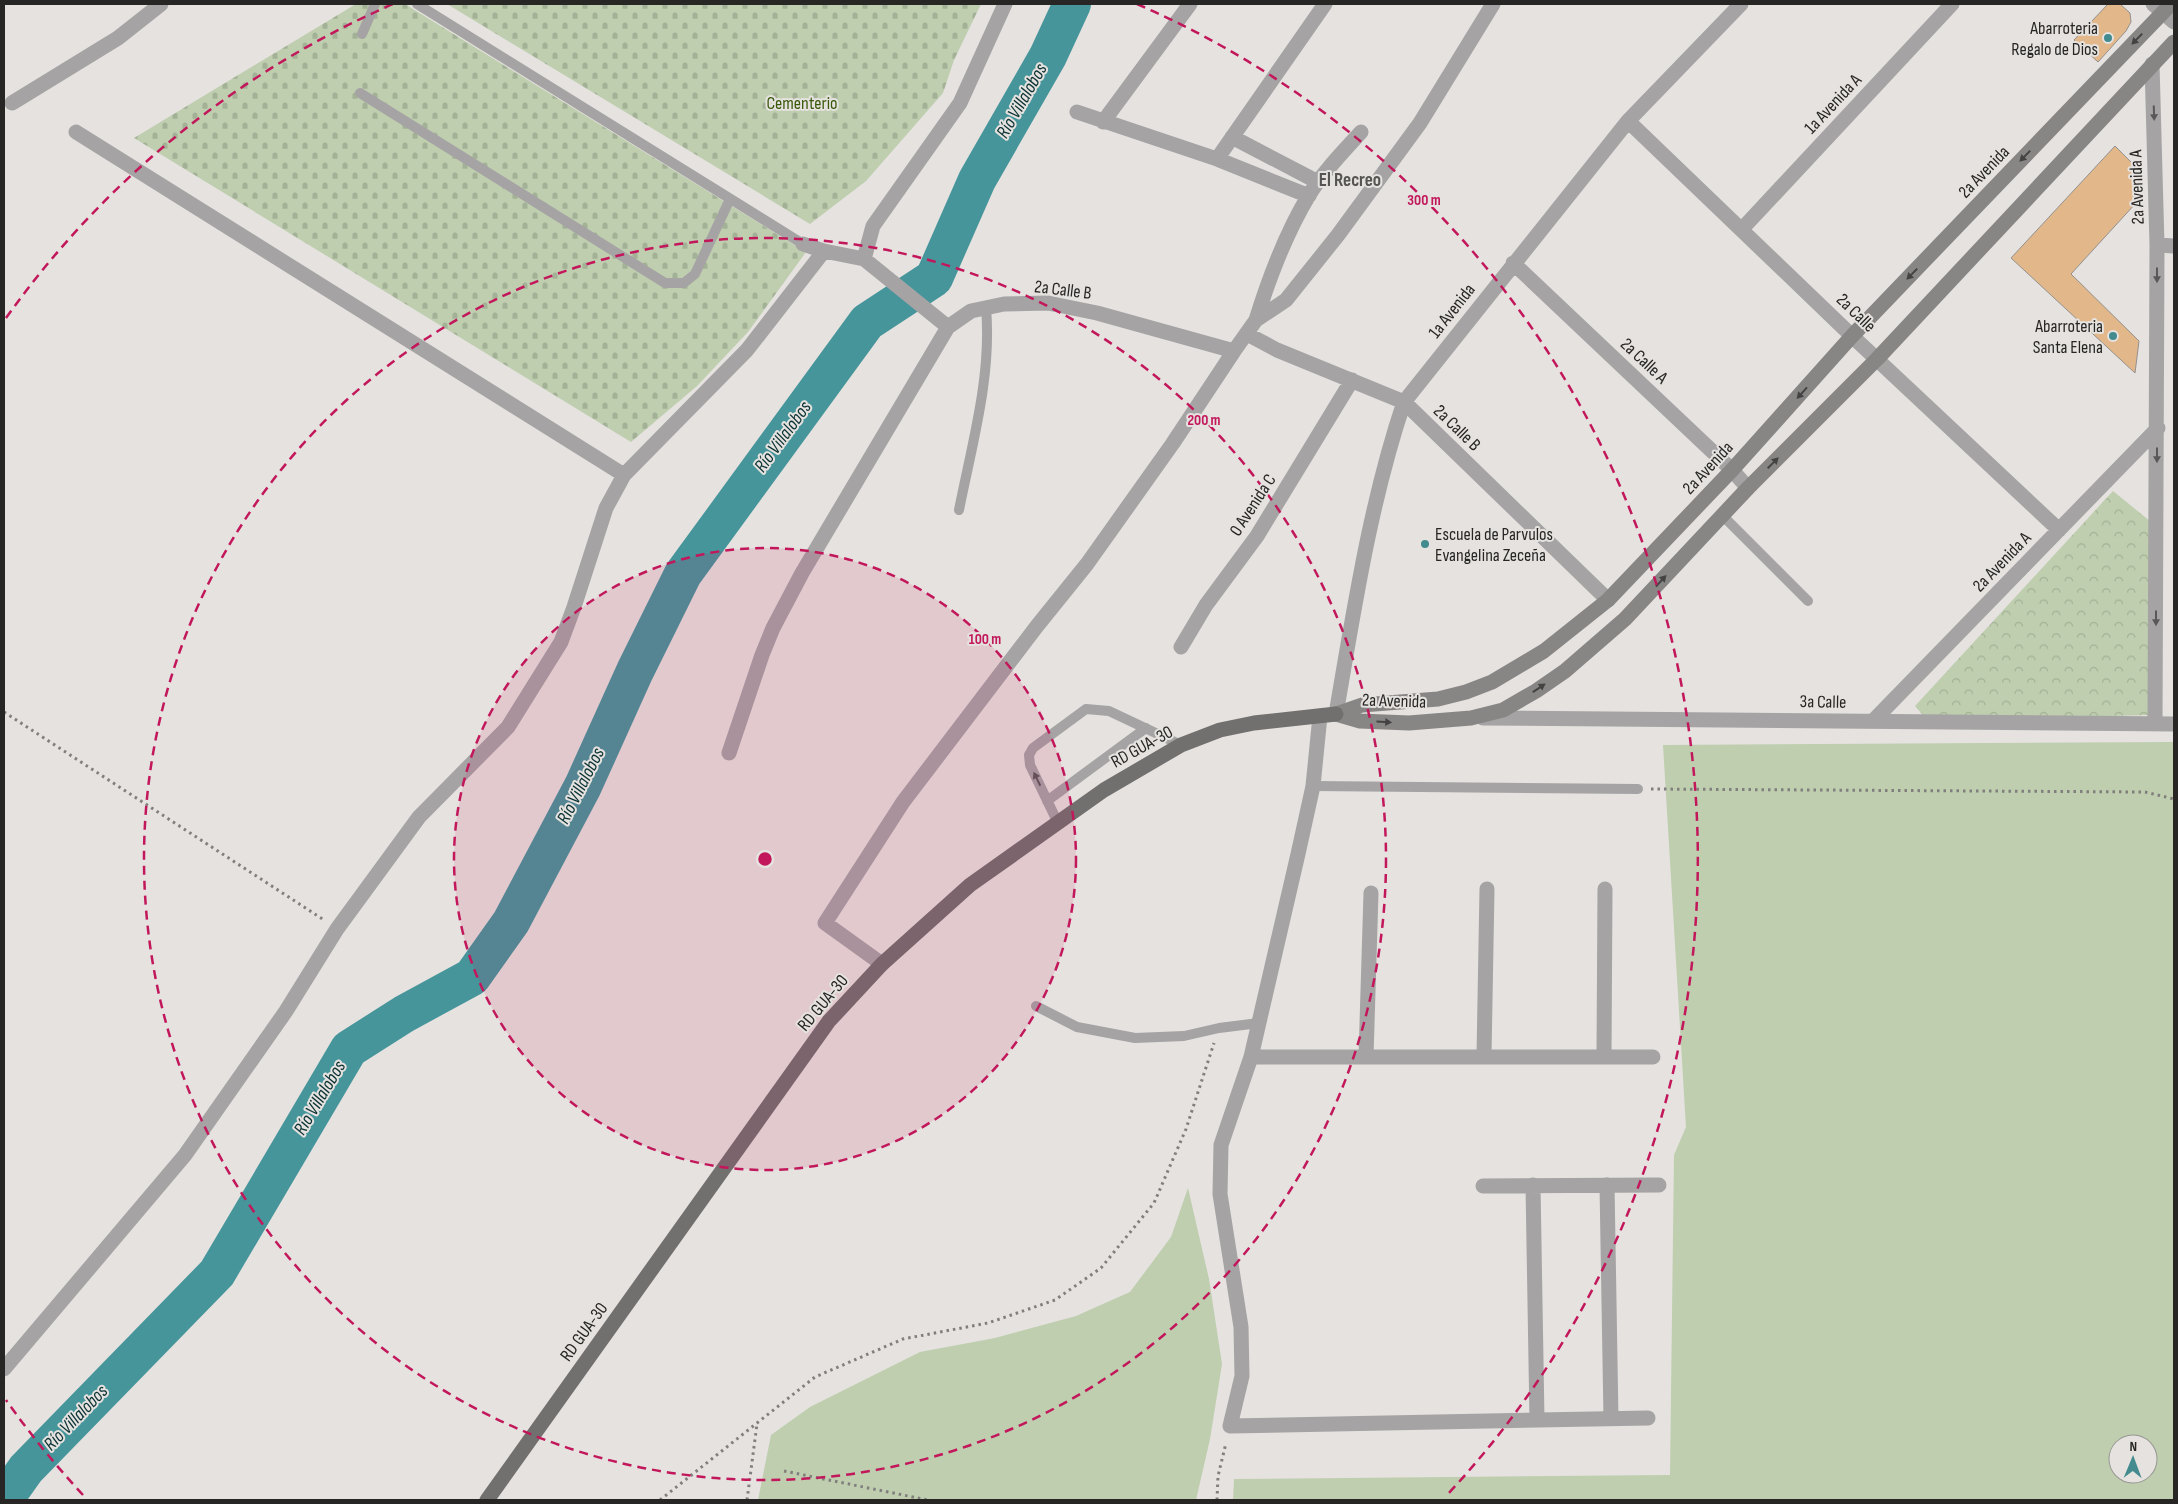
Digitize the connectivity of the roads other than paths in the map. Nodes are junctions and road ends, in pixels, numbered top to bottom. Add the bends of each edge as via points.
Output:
1 (161, 4) edge
2 (375, 4) edge
3 (417, 4) edge
4 (1005, 4) edge
5 (1190, 4) edge
6 (1324, 4) edge
7 (1493, 4) edge
8 (1741, 4) edge
9 (1952, 4) edge
10 (2162, 7) edge
11 (2174, 22) edge
12 (362, 34) dead end
13 (2174, 42) edge
14 (2152, 64) junction
15 (360, 93) dead end
16 (12, 103) dead end
17 (1077, 112) dead end
18 (1628, 121) junction
19 (1102, 122) junction
20 (76, 132) dead end
21 (1361, 132) dead end
22 (1232, 137) junction
23 (1217, 159) junction
24 (1318, 182) junction
25 (1308, 196) junction
26 (730, 199) junction
27 (1742, 229) junction
28 (803, 244) joint
29 (2157, 246) junction
30 (2174, 246) edge
31 (824, 251) junction
32 (867, 262) junction
33 (1513, 264) junction
34 (986, 308) junction
35 (1256, 320) junction
36 (948, 327) junction
37 (1247, 334) junction
38 (1852, 336) junction
39 (1234, 351) junction
40 (1877, 359) junction
41 (1352, 380) junction
42 (1404, 402) junction
43 (2158, 428) junction
44 (1732, 470) junction
45 (624, 475) junction
46 (1748, 488) junction
47 (959, 510) dead end
48 (1722, 515) junction
49 (2059, 530) junction
50 (1608, 600) junction
51 (1808, 601) dead end
52 (1181, 647) dead end
53 (1466, 692) junction
54 (1336, 714) junction
55 (1320, 716) junction
56 (1471, 718) junction
57 (1873, 721) junction
58 (2156, 724) junction
59 (2174, 724) edge
60 (1146, 728) junction
61 (1181, 746) junction
62 (729, 753) dead end
63 (1313, 786) junction
64 (1638, 789) road end
65 (1048, 801) junction
66 (1058, 823) junction
67 (1487, 889) dead end
68 (1605, 889) dead end
69 (1371, 893) dead end
70 (882, 964) junction
71 (1036, 1006) dead end
72 (1259, 1023) junction
73 (1484, 1056) junction
74 (1604, 1056) junction
75 (1653, 1056) dead end
76 (1251, 1057) junction
77 (1366, 1057) junction
78 (1659, 1184) dead end
79 (1533, 1185) junction
80 (1607, 1185) junction
81 (1483, 1186) dead end
82 (4, 1369) edge
83 (1648, 1418) dead end
84 (1611, 1419) junction
85 (1537, 1420) junction
86 (486, 1500) edge

1 - 16 street via 118,38
2 - 12 lane
3 - 26 lane
4 - 32 street via 960,102 873,226
5 - 19 street
6 - 22 street
7 - 35 street via 1420,123 1338,235 1286,300
8 - 18 street, 1a Avenida
9 - 27 street, 1a Avenida A
10 - 11 street
10 -> 38 street, 2a Avenida
13 - 14 street, 2a Avenida
14 -> 29 street, 2a Avenida A
14 - 40 street, 2a Avenida
15 - 26 lane via 665,283 684,283 695,274
17 - 19 street
18 - 27 street, 2a Calle
18 - 33 street, 1a Avenida
19 - 23 street
20 - 45 street
21 - 24 street
22 - 23 street
22 - 24 street
23 - 25 street
24 - 25 street
25 - 35 street via 1269,278
26 - 28 lane
27 - 38 street, 2a Calle
28 - 31 street
29 - 30 street
29 -> 43 street, 2a Avenida A
31 - 32 street
31 - 45 street via 748,350
32 - 36 street
33 - 42 street, 1a Avenida
33 - 44 street, 2a Calle A
34 - 36 street, 2a Calle B via 971,311
34 - 39 street, 2a Calle B via 1004,304 1048,303 1097,313
34 - 47 lane via 988,337 984,384
35 - 37 street
36 - 62 street via 802,573 773,628
37 - 39 street
37 - 41 street, 2a Calle B via 1277,350
38 - 40 street, 2a Calle
38 -> 44 street, 2a Avenida
39 - 70 street via 1173,444 1087,564 903,802 825,923
46 -> 40 street, 2a Avenida
40 - 49 street, 2a Calle
41 - 42 street, 2a Calle B
41 - 52 street, 0 Avenida C via 1257,536 1206,605
42 - 50 street, 2a Calle B
42 - 54 street, 1a Avenida via 1388,451
43 - 49 street, 2a Avenida A
43 -> 58 street, 2a Avenida A
44 - 46 street, 2a Calle A
44 - 50 street, 2a Avenida
45 - 82 street via 606,508 561,642 513,720 419,817 337,929 286,1011 186,1155
46 - 48 street, 2a Avenida
48 - 51 lane
56 -> 48 street, 2a Avenida via 1502,710 1564,671 1625,619
49 - 57 street, 2a Avenida A
50 - 53 street, 2a Avenida via 1544,651 1492,682
53 - 54 street, 2a Avenida via 1438,699 1362,705
53 - 56 street
54 - 55 main road, RD GUA-30
54 -> 56 street, 2a Avenida via 1360,721 1409,723
55 - 61 main road, RD GUA-30 via 1220,730
55 - 63 street
56 - 57 street, 3a Calle
57 - 58 street, 3a Calle
58 - 59 street, 3a Calle
60 - 61 lane
60 - 65 lane
65 -> 60 lane via 1030,765 1033,748 1086,709 1109,710
61 - 66 main road, RD GUA-30 via 1104,790
63 - 64 lane
63 - 72 street
65 - 66 lane
66 - 70 main road, RD GUA-30 via 970,885
67 - 73 street
68 - 74 street
69 - 77 street
70 - 86 main road, RD GUA-30 via 829,1020
71 - 72 lane via 1077,1027 1135,1038 1184,1036
72 - 76 street
73 - 74 street
73 - 77 street
74 - 75 street
76 - 77 street
76 - 85 street via 1221,1145 1220,1194 1241,1327 1242,1376 1230,1426
78 - 80 street
79 - 80 street
79 - 81 street
79 - 85 street
80 - 84 street
83 - 84 street
84 - 85 street

